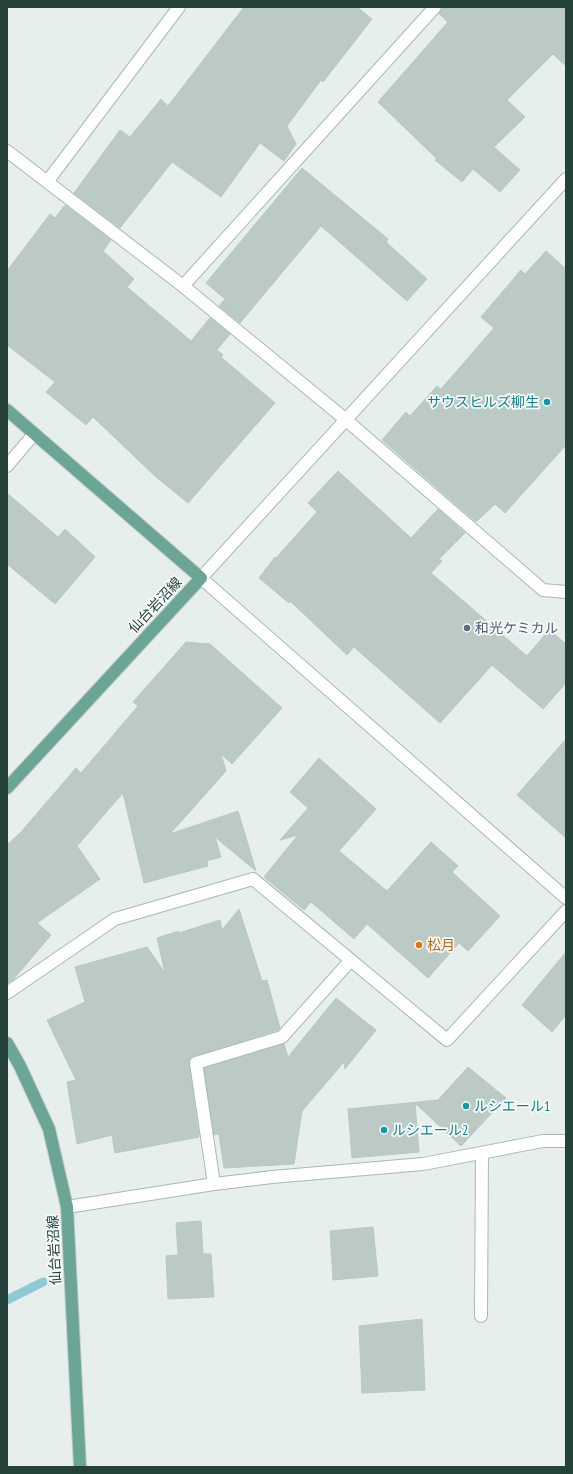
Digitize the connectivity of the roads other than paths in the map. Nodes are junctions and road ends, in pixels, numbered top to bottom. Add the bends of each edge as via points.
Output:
1 (179, 7) edge
2 (435, 7) edge
3 (7, 151) edge
4 (566, 179) edge
5 (47, 182) junction
6 (184, 286) junction
7 (7, 410) edge
8 (345, 419) junction
9 (34, 434) junction
10 (7, 466) edge
11 (201, 578) junction
12 (566, 592) edge
13 (7, 788) edge
14 (566, 898) edge
15 (566, 911) edge
16 (350, 961) junction
17 (7, 993) edge
18 (7, 1043) edge
19 (566, 1141) edge
20 (482, 1153) junction
21 (214, 1184) junction
22 (67, 1207) junction
23 (481, 1316) dead end
24 (80, 1467) edge

1 - 5 street
2 - 6 street
3 - 5 street
4 - 8 street
5 - 6 street
6 - 8 street
7 - 9 main road, 仙台岩沼線
8 - 11 street
8 - 12 street via 543,590
9 - 10 street
9 - 11 main road, 仙台岩沼線
11 - 13 main road, 仙台岩沼線
11 - 14 street
15 - 16 street via 447,1040
16 - 17 street via 253,880 115,919
16 - 21 street via 282,1037 196,1063
18 - 22 main road, 仙台岩沼線 via 49,1129
19 - 20 street via 543,1141
20 - 21 street via 423,1164
20 - 23 street
21 - 22 street
22 - 24 main road, 仙台岩沼線

